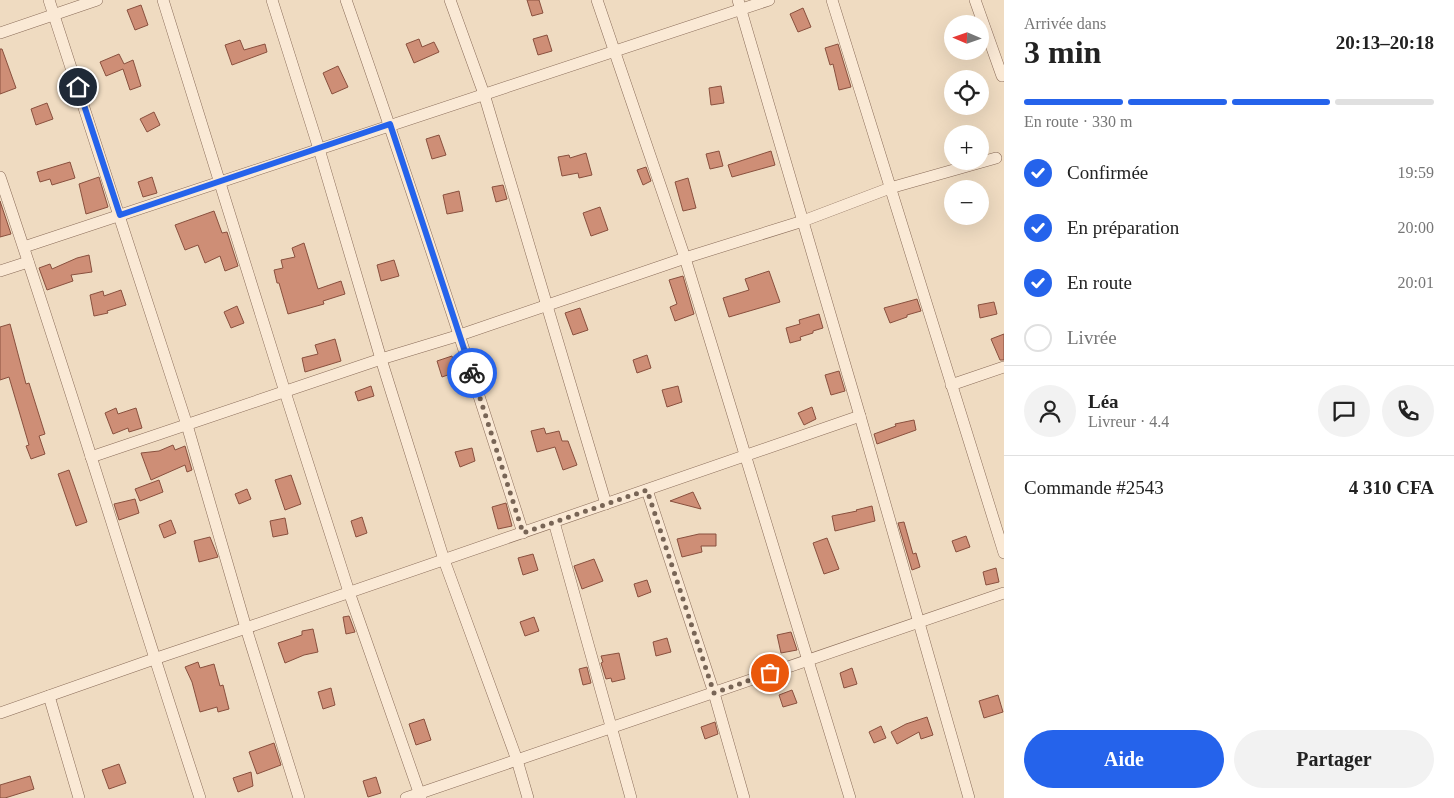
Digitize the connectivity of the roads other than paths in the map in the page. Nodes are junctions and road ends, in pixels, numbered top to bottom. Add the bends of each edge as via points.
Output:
1 (49, 0) edge
2 (96, 0) edge
3 (162, 0) edge
4 (272, 0) edge
5 (346, 0) edge
6 (450, 0) edge
7 (597, 0) edge
8 (769, 0) edge
9 (832, 0) edge
10 (976, 0) edge
11 (739, 5) edge
12 (54, 14) junction
13 (0, 33) edge
14 (615, 51) junction
15 (1002, 76) dead end
16 (484, 94) junction
17 (390, 124) junction
18 (319, 149) junction
19 (996, 158) dead end
20 (0, 177) edge
21 (220, 182) junction
22 (890, 188) junction
23 (120, 215) junction
24 (803, 221) junction
25 (24, 247) junction
26 (685, 258) junction
27 (28, 262) junction
28 (0, 271) edge
29 (546, 305) junction
30 (460, 335) junction
31 (381, 359) junction
32 (1004, 367) edge
33 (951, 385) junction
34 (285, 392) junction
35 (860, 416) junction
36 (187, 425) junction
37 (746, 456) junction
38 (91, 457) junction
39 (647, 490) junction
40 (606, 504) junction
41 (554, 522) junction
42 (523, 533) junction
43 (1004, 553) edge
44 (444, 560) junction
45 (349, 592) junction
46 (1004, 593) edge
47 (918, 622) junction
48 (246, 628) junction
49 (154, 659) junction
50 (808, 660) junction
51 (714, 693) junction
52 (49, 696) junction
53 (0, 713) edge
54 (611, 728) junction
55 (517, 760) junction
56 (420, 796) edge
57 (79, 798) edge
58 (200, 798) edge
59 (299, 798) edge
60 (406, 798) edge
61 (528, 798) edge
62 (631, 798) edge
63 (744, 798) edge
64 (850, 798) edge
65 (969, 798) edge

1 - 12 street
2 - 12 street
3 - 21 street
4 - 18 street
5 - 17 street
6 - 16 street
7 - 14 street
8 - 11 street
9 - 22 street
10 - 15 street
11 - 14 street
11 - 24 street
12 - 13 street
12 - 23 street
14 - 16 street
14 - 26 street
16 - 17 street
16 - 29 street
17 - 18 street
17 - 30 street
18 - 21 street
18 - 31 street
19 - 22 street
20 - 25 street
21 - 23 street
21 - 34 street
22 - 24 street
22 - 33 street
23 - 25 street
23 - 36 street
24 - 26 street
24 - 35 street
25 - 27 street
26 - 29 street
26 - 37 street
27 - 28 street
27 - 38 street
29 - 30 street
29 - 40 street
30 - 31 street
30 - 42 street
31 - 34 street
31 - 44 street
32 - 33 street
33 - 43 street
34 - 36 street
34 - 45 street
35 - 37 street
35 - 47 street
36 - 38 street
36 - 48 street
37 - 39 street
37 - 50 street
38 - 49 street
39 - 40 street
39 - 51 street
40 - 41 street
41 - 42 street
41 - 54 street
42 - 44 street
44 - 45 street
44 - 55 street
45 - 48 street
45 - 56 street
46 - 47 street
47 - 50 street
47 - 65 street
48 - 49 street
48 - 59 street
49 - 52 street
49 - 58 street
50 - 51 street
50 - 64 street
51 - 54 street
51 - 63 street
52 - 53 street
52 - 57 street
54 - 55 street
54 - 62 street
55 - 56 street
55 - 61 street
56 - 60 street

